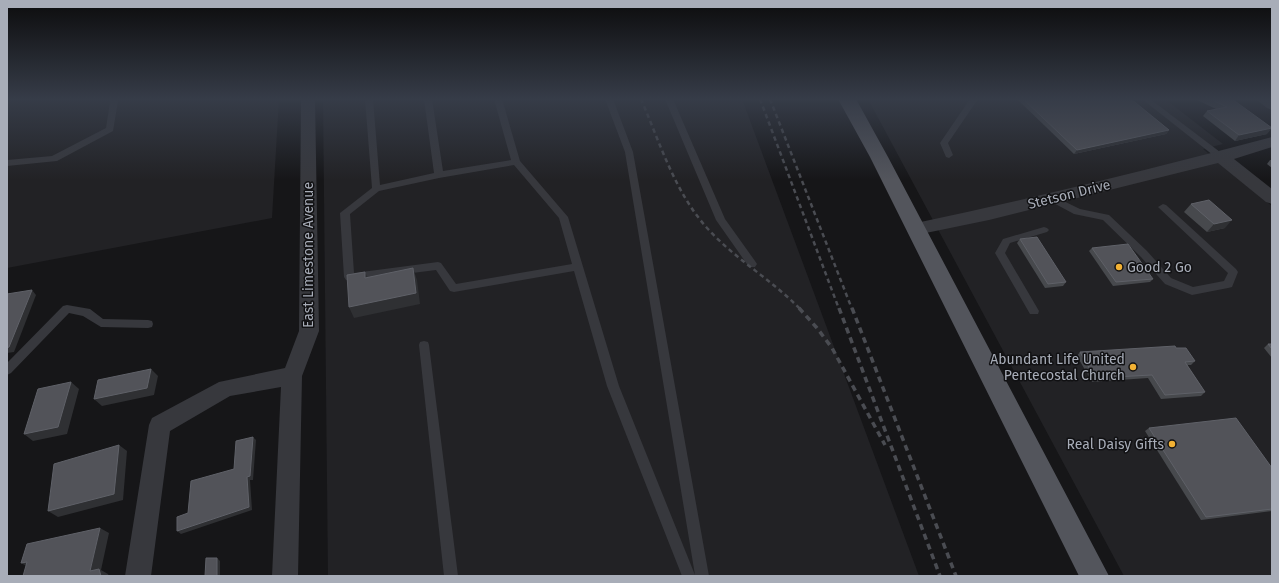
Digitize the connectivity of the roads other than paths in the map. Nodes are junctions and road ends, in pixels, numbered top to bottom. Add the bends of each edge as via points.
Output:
1 (110, 126) edge
2 (308, 126) edge
3 (371, 126) edge
4 (432, 126) edge
5 (506, 126) edge
6 (619, 126) edge
7 (681, 126) edge
8 (861, 126) edge
9 (955, 126) edge
10 (1182, 126) edge
11 (1272, 142) edge
12 (949, 155) dead end
13 (1221, 157) junction
14 (516, 162) junction
15 (7, 163) edge
16 (439, 175) junction
17 (376, 189) junction
18 (1051, 198) junction
19 (1272, 198) edge
20 (1162, 207) dead end
21 (916, 230) junction
22 (1044, 230) dead end
23 (752, 264) dead end
24 (578, 267) junction
25 (1034, 312) dead end
26 (148, 324) dead end
27 (424, 345) dead end
28 (7, 370) edge
29 (292, 376) junction
30 (138, 576) edge
31 (285, 576) edge
32 (451, 576) edge
33 (689, 576) edge
34 (702, 576) edge
35 (1094, 576) edge

1 - 15 lane via 110,129 54,159
2 - 29 street, East Limestone Avenue via 309,331
3 - 17 lane
4 - 16 lane
5 - 14 lane
6 - 34 lane via 629,152
7 - 23 lane via 721,220
8 - 21 main road
9 - 12 lane via 944,143
10 - 13 lane
11 - 13 street, Stetson Drive
13 - 18 street, Stetson Drive
13 - 19 street
14 - 16 lane
14 - 24 lane via 563,217
16 - 17 lane
17 - 24 lane via 345,213 349,277 438,266 454,288
18 - 20 lane via 1067,209 1106,217 1168,281 1192,291 1228,284 1233,272
18 - 21 street, Stetson Drive
21 - 35 main road
22 - 25 lane via 1006,241 1000,253
24 - 33 lane via 613,386
26 - 28 lane via 101,323 86,312 67,309
27 - 32 lane
29 - 30 street via 226,388 160,424
29 - 31 street, East Limestone Avenue

